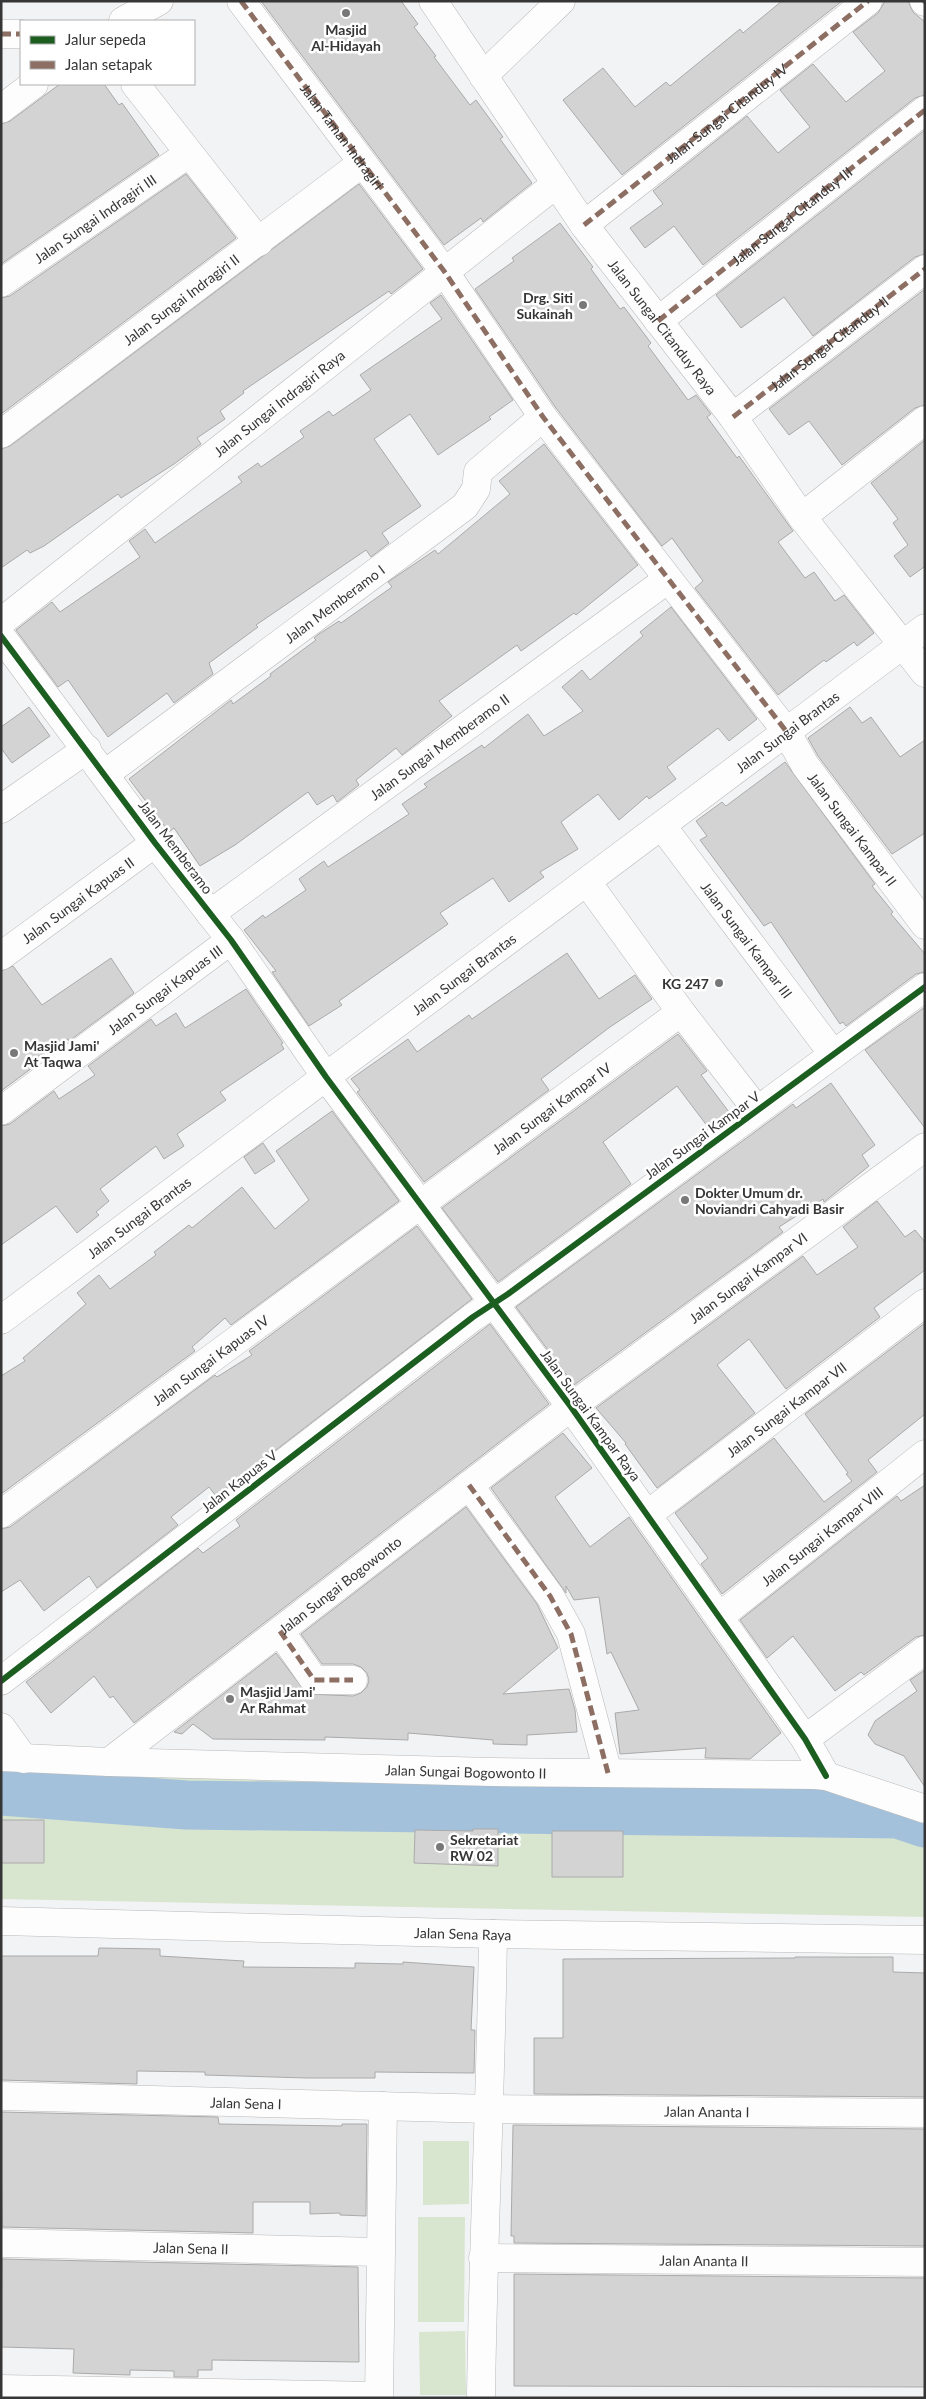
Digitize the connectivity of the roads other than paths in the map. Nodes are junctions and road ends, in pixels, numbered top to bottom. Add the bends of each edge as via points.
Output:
1 (159, 1) edge
2 (241, 1) edge
3 (433, 1) edge
4 (561, 1) edge
5 (868, 1) edge
6 (125, 20) edge
7 (1, 34) edge
8 (20, 34) edge
9 (484, 76) junction
10 (33, 85) edge
11 (136, 85) edge
12 (1, 109) edge
13 (925, 110) edge
14 (188, 154) junction
15 (362, 163) junction
16 (556, 184) junction
17 (584, 225) junction
18 (258, 242) junction
19 (925, 269) edge
20 (444, 272) junction
21 (1, 283) edge
22 (658, 321) junction
23 (543, 417) junction
24 (733, 417) junction
25 (925, 420) edge
26 (1, 434) edge
27 (802, 517) junction
28 (668, 579) junction
29 (1, 622) edge
30 (925, 628) edge
31 (1, 636) edge
32 (903, 645) junction
33 (925, 673) edge
34 (786, 731) junction
35 (87, 749) junction
36 (105, 774) junction
37 (1, 809) edge
38 (662, 826) junction
39 (155, 843) junction
40 (587, 882) junction
41 (210, 914) junction
42 (925, 925) edge
43 (231, 940) junction
44 (1, 956) edge
45 (925, 987) edge
46 (681, 1012) junction
47 (833, 1054) junction
48 (326, 1076) junction
49 (757, 1110) junction
50 (1, 1111) edge
51 (922, 1154) edge
52 (420, 1204) junction
53 (493, 1303) junction
54 (925, 1303) edge
55 (1, 1320) edge
56 (571, 1407) junction
57 (925, 1454) edge
58 (469, 1485) junction
59 (1, 1514) edge
60 (647, 1515) junction
61 (719, 1617) junction
62 (280, 1630) junction
63 (925, 1650) edge
64 (353, 1680) dead end
65 (1, 1681) edge
66 (1, 1727) edge
67 (805, 1739) junction
68 (13, 1758) edge
69 (108, 1762) junction
70 (608, 1773) junction
71 (826, 1776) junction
72 (925, 1809) edge
73 (1, 1921) edge
74 (493, 1934) junction
75 (925, 1940) edge
76 (1, 2096) edge
77 (383, 2106) junction
78 (490, 2109) junction
79 (925, 2113) edge
80 (1, 2243) edge
81 (379, 2252) junction
82 (483, 2258) junction
83 (925, 2262) edge
84 (1, 2388) edge
85 (378, 2397) edge
86 (481, 2398) edge

1 - 6 street
2 - 15 street, Jalan Taman Indragiri
3 - 9 street, Jalan Sungai Citanduy Raya
4 - 9 street
5 - 17 street, Jalan Sungai Citanduy IV
7 - 8 street
9 - 16 street, Jalan Sungai Citanduy Raya
10 - 12 street
11 - 14 street
13 - 22 street, Jalan Sungai Citanduy III
14 - 18 street
14 - 21 street, Jalan Sungai Indragiri III
15 - 18 street, Jalan Sungai Indragiri II
15 - 20 street, Jalan Taman Indragiri
16 - 17 street, Jalan Sungai Citanduy Raya
16 - 20 street, Jalan Sungai Indragiri Raya
17 - 22 street, Jalan Sungai Citanduy Raya
18 - 26 street, Jalan Sungai Indragiri II
19 - 24 street, Jalan Sungai Citanduy II
20 - 23 street, Jalan Taman Indragiri
20 - 29 street, Jalan Sungai Indragiri Raya
22 - 24 street, Jalan Sungai Citanduy Raya
23 - 28 street, Jalan Taman Indragiri
23 - 36 street, Jalan Memberamo I via 478,472 476,489 465,506
24 - 27 street, Jalan Sungai Citanduy Raya
25 - 27 street
27 - 32 street, Jalan Sungai Citanduy Raya
28 - 34 street, Jalan Sungai Kampar II
28 - 41 street, Jalan Sungai Memberamo II
30 - 32 street, Jalan Sungai Brantas
31 - 35 street, Jalan Memberamo
32 - 33 street, Jalan Sungai Citanduy Raya
32 - 34 street, Jalan Sungai Brantas
34 - 38 street, Jalan Sungai Brantas
34 - 42 street, Jalan Sungai Kampar II via 805,765
35 - 36 street, Jalan Memberamo
35 - 37 street
36 - 39 street, Jalan Memberamo
38 - 40 street, Jalan Sungai Brantas
38 - 47 street, Jalan Sungai Kampar III
39 - 41 street, Jalan Memberamo
39 - 44 street, Jalan Sungai Kapuas II
40 - 46 street
40 - 48 street, Jalan Sungai Brantas
41 - 43 street, Jalan Memberamo
43 - 48 street, Jalan Memberamo
43 - 50 street, Jalan Sungai Kapuas III
45 - 47 street, Jalan Sungai Kampar V
46 - 49 street
46 - 52 street, Jalan Sungai Kampar IV
47 - 49 street, Jalan Sungai Kampar V
48 - 52 street, Jalan Sungai Kampar Raya
48 - 55 street, Jalan Sungai Brantas
49 - 53 street, Jalan Sungai Kampar V
51 - 56 street, Jalan Sungai Kampar VI
52 - 53 street, Jalan Sungai Kampar Raya
52 - 59 street, Jalan Sungai Kapuas IV
53 - 56 street, Jalan Sungai Kampar Raya
53 - 65 street, Jalan Kapuas V
54 - 60 street, Jalan Sungai Kampar VII
56 - 58 street, Jalan Sungai Bogowonto
56 - 60 street, Jalan Sungai Kampar Raya
57 - 61 street, Jalan Sungai Kampar VIII
58 - 62 street, Jalan Sungai Bogowonto
58 - 70 street via 550,1596 571,1634
60 - 61 street, Jalan Sungai Kampar Raya
61 - 67 street, Jalan Sungai Kampar Raya
62 - 64 street via 314,1680
62 - 69 street, Jalan Sungai Bogowonto
63 - 67 street
66 - 68 street
67 - 71 street, Jalan Sungai Kampar Raya
68 - 69 street, Jalan Sungai Bogowonto II
69 - 70 street, Jalan Sungai Bogowonto II
70 - 71 street, Jalan Sungai Bogowonto II
71 - 72 street, Jalan Sungai Bogowonto II
73 - 74 street, Jalan Sena Raya
74 - 75 street, Jalan Sena Raya
74 - 78 street
76 - 77 street, Jalan Sena I
77 - 78 street, Jalan Sena I
77 - 81 street
78 - 79 street, Jalan Ananta I
78 - 82 street
80 - 81 street, Jalan Sena II
81 - 85 street
82 - 83 street, Jalan Ananta II
82 - 86 street
84 - 85 street

